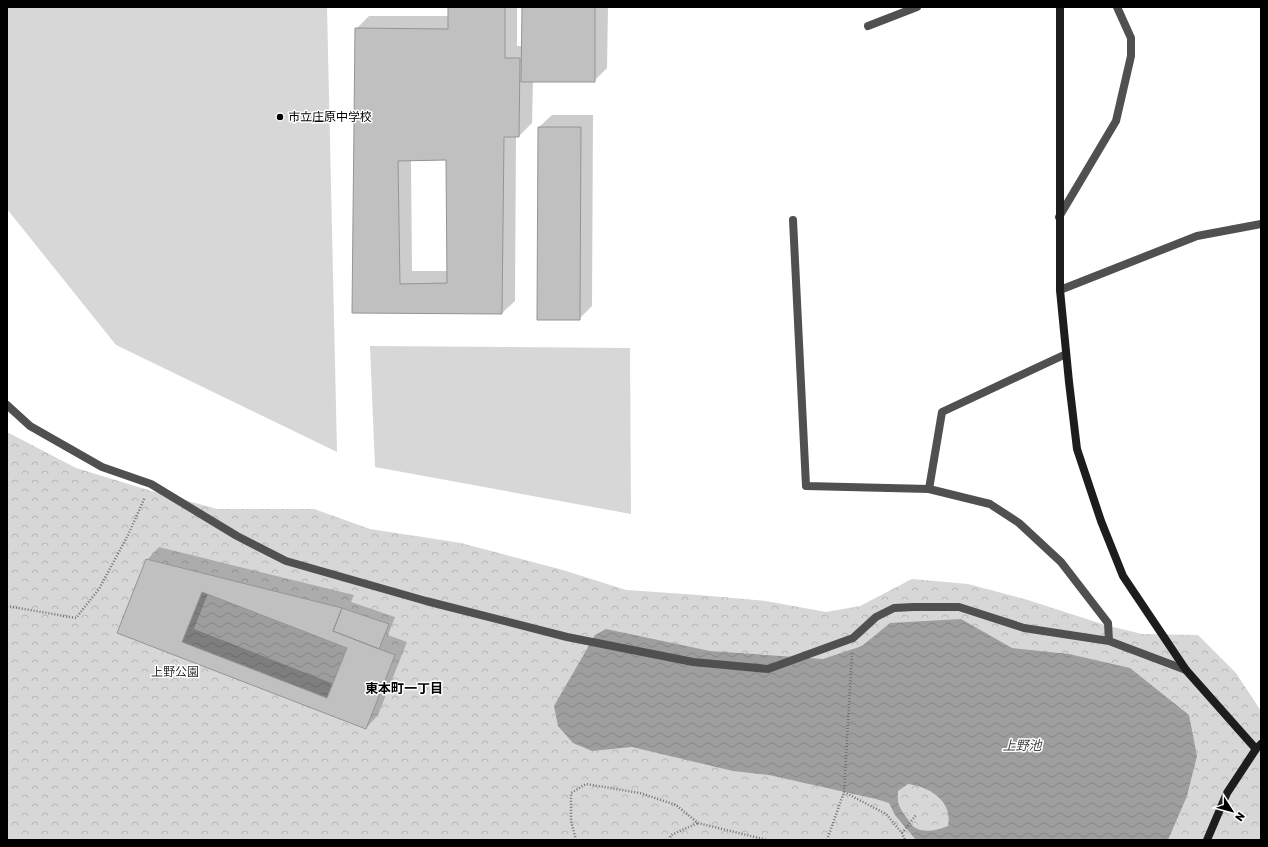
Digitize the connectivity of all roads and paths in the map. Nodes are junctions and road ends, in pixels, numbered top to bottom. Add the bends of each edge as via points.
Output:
1 (917, 7) edge
2 (1060, 7) edge
3 (1117, 7) edge
4 (868, 26) dead end
5 (1060, 217) junction
6 (793, 220) dead end
7 (1261, 224) edge
8 (1060, 290) junction
9 (1066, 354) junction
10 (7, 405) edge
11 (151, 484) junction
12 (929, 489) junction
13 (7, 606) edge
14 (853, 638) junction
15 (1109, 641) junction
16 (1186, 670) junction
17 (1259, 747) edge
18 (844, 792) junction
19 (916, 816) dead end
20 (698, 823) junction
21 (902, 833) junction
22 (576, 840) edge
23 (669, 840) edge
24 (767, 840) edge
25 (827, 840) edge
26 (905, 840) edge
27 (1207, 840) edge

1 - 4 street
2 - 5 street
3 - 5 street via 1131,38 1131,56 1116,122
5 - 8 street
6 - 12 street via 806,486
7 - 8 street via 1197,236
8 - 9 street
9 - 12 street via 942,412
9 - 16 street via 1077,448 1101,521 1123,576
10 - 11 street via 30,426 102,467
11 - 13 path via 128,535 99,589 76,618
11 - 14 street via 237,536 286,561 426,601 567,637 693,662 768,669
12 - 15 street via 990,504 1019,522 1061,562 1108,623
14 - 15 street via 876,617 894,608 960,607 1024,628
14 - 18 path
15 - 16 street
16 - 17 street
17 - 27 street via 1227,793
18 - 21 path via 886,814
18 - 25 path
19 - 21 path
20 - 22 path via 676,805 640,793 586,784 571,793 571,821
20 - 23 path via 671,835
20 - 24 path
21 - 26 path

